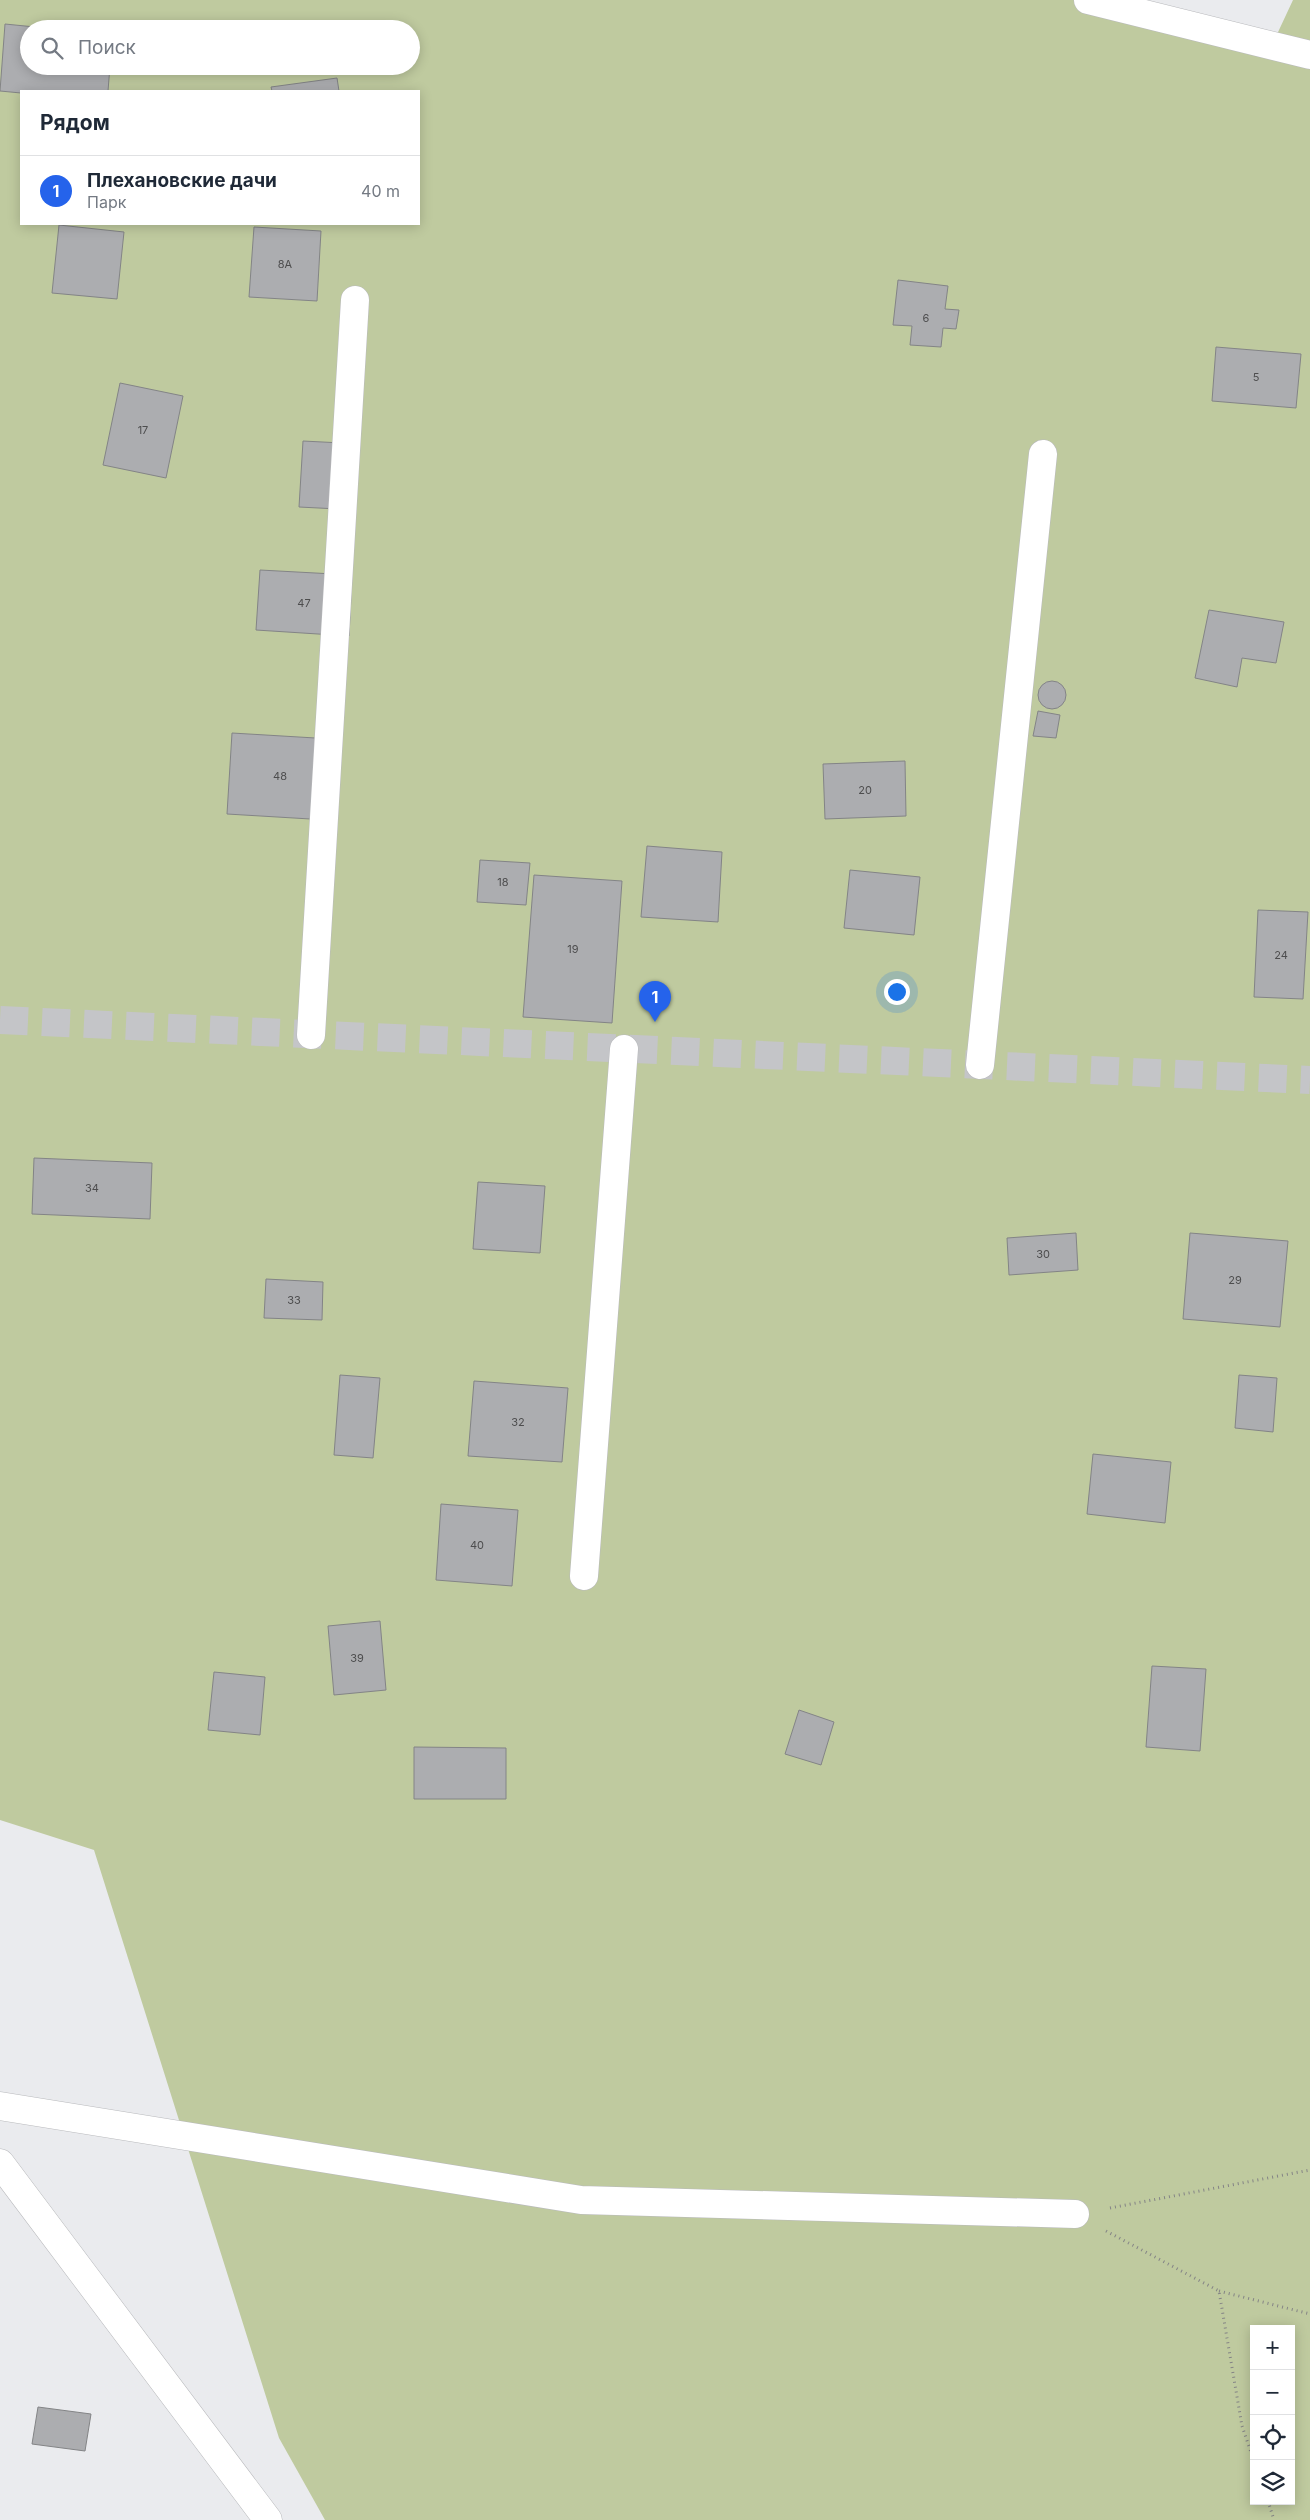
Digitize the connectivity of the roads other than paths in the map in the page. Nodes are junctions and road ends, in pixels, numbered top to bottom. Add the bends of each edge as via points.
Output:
1 (1088, 0) edge
2 (1310, 55) edge
3 (355, 300) dead end
4 (1044, 454) dead end
5 (311, 1035) dead end
6 (624, 1049) dead end
7 (980, 1065) dead end
8 (584, 1576) dead end
9 (0, 2106) edge
10 (0, 2163) edge
11 (1075, 2214) road end
12 (268, 2520) edge

1 - 2 street
3 - 5 street
4 - 7 street
6 - 8 street
9 - 11 street via 581,2200
10 - 12 street

